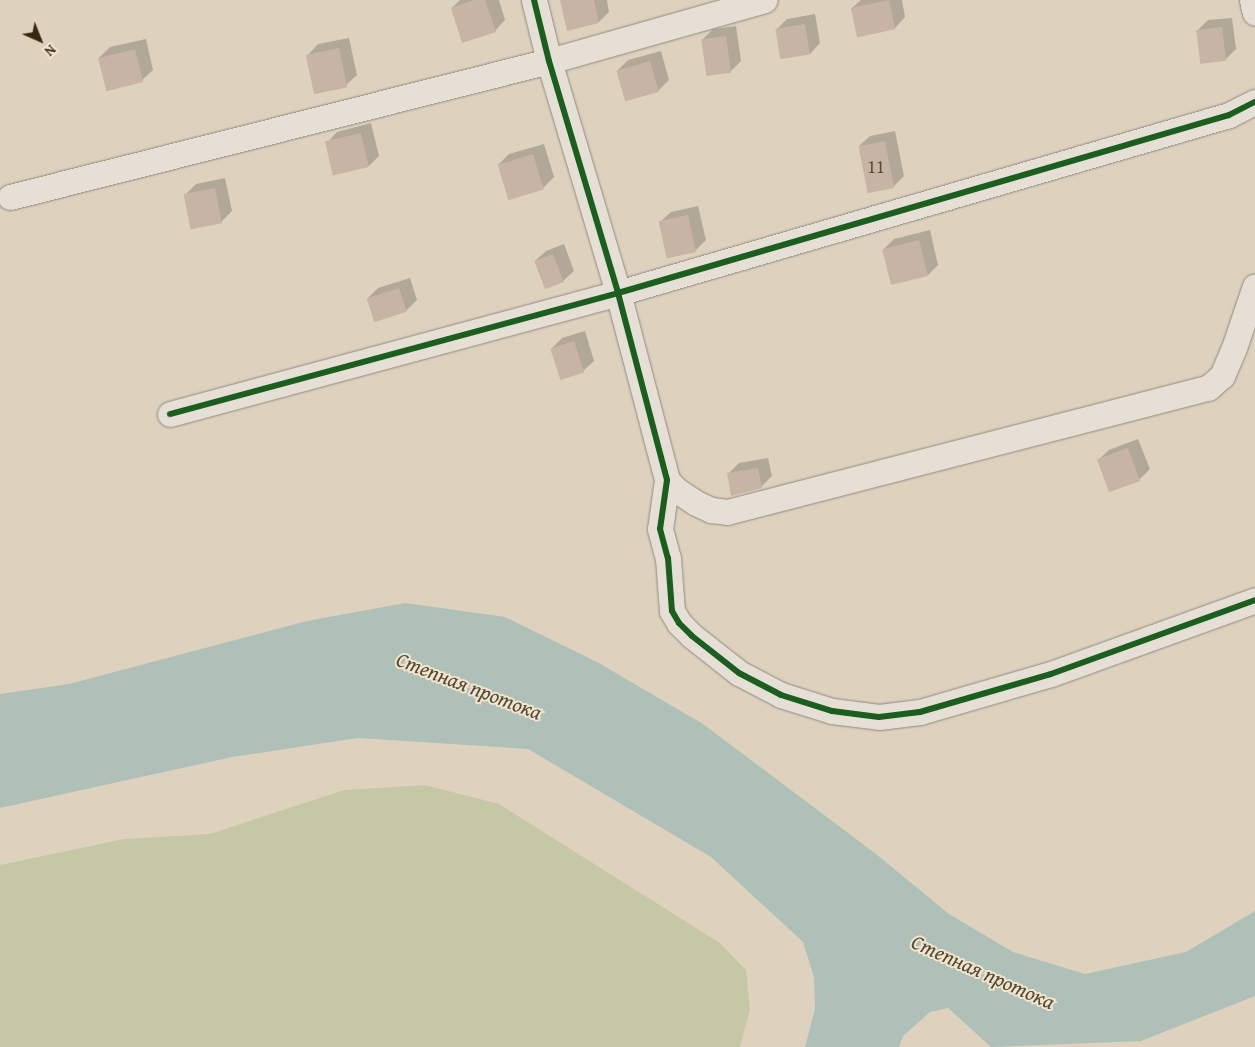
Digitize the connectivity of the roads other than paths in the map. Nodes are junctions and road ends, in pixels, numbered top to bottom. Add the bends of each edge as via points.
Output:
1 (534, 0) edge
2 (765, 0) edge
3 (1252, 0) edge
4 (1255, 13) edge
5 (549, 61) junction
6 (1255, 102) edge
7 (10, 197) dead end
8 (1255, 286) edge
9 (618, 293) junction
10 (170, 414) dead end
11 (667, 480) junction
12 (1255, 600) edge

1 - 5 street
2 - 5 street
3 - 4 street
5 - 7 street
5 - 9 street
6 - 9 street via 1229,115
8 - 11 street via 1222,376 1208,388 728,512 711,510 696,503
9 - 10 street
9 - 11 street
11 - 12 street via 660,529 668,558 672,611 679,623 739,673 781,695 832,711 880,717 920,712 1051,674

